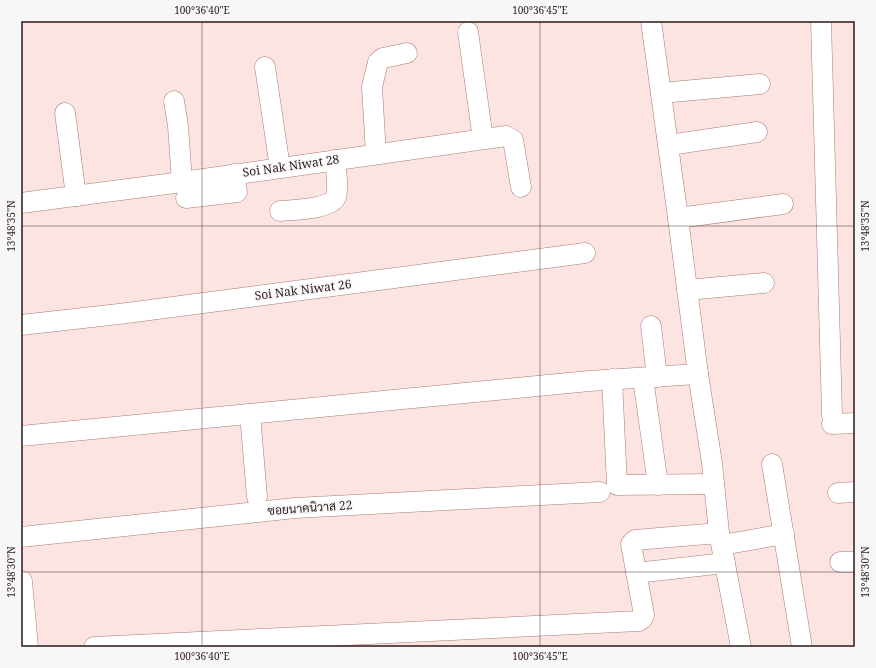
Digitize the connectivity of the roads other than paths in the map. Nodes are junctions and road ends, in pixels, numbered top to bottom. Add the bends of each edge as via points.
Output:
1 (651, 21) edge
2 (820, 21) edge
3 (468, 32) dead end
4 (407, 53) dead end
5 (265, 67) dead end
6 (760, 84) dead end
7 (661, 93) junction
8 (174, 100) dead end
9 (65, 113) dead end
10 (757, 132) dead end
11 (483, 139) junction
12 (668, 145) junction
13 (376, 154) junction
14 (335, 160) junction
15 (280, 168) junction
16 (521, 187) dead end
17 (184, 190) junction
18 (76, 196) junction
19 (21, 203) edge
20 (783, 204) dead end
21 (280, 211) dead end
22 (678, 218) junction
23 (585, 253) dead end
24 (764, 283) dead end
25 (688, 290) junction
26 (21, 325) edge
27 (651, 326) dead end
28 (698, 374) junction
29 (650, 377) junction
30 (612, 379) junction
31 (250, 414) junction
32 (855, 423) edge
33 (21, 436) edge
34 (772, 464) dead end
35 (714, 484) junction
36 (658, 485) junction
37 (609, 488) junction
38 (257, 496) dead end
39 (784, 534) junction
40 (21, 537) edge
41 (722, 547) junction
42 (636, 573) junction
43 (22, 581) edge
44 (28, 647) edge
45 (94, 647) edge
46 (741, 647) edge
47 (802, 647) edge

1 - 7 street
2 - 32 street via 832,424
3 - 11 street
4 - 13 street via 383,58 378,62 372,87
5 - 15 street
6 - 7 street
7 - 12 street
8 - 17 street
9 - 18 street
10 - 12 street
11 - 13 street, Soi Nak Niwat 28
11 - 16 street, Soi Nak Niwat 28 via 506,136 513,140
12 - 22 street
13 - 14 street, Soi Nak Niwat 28
14 - 15 street, Soi Nak Niwat 28
14 - 21 street via 336,198 331,203
15 - 17 street, Soi Nak Niwat 28 via 234,174
17 - 18 street, Soi Nak Niwat 28
18 - 19 street, Soi Nak Niwat 28
20 - 22 street
22 - 25 street
23 - 26 street, Soi Nak Niwat 26
24 - 25 street
25 - 28 street
27 - 29 street
28 - 29 street
28 - 35 street
29 - 30 street
29 - 36 street
30 - 31 street
30 - 37 street
31 - 33 street
31 - 38 street
34 - 39 street
35 - 36 street, ซอยนาคนิวาส 22
35 - 41 street
36 - 37 street, ซอยนาคนิวาส 22
37 - 40 street, ซอยนาคนิวาส 22 via 295,508
39 - 41 street
39 - 47 street
41 - 42 street
41 - 42 street via 635,540 631,544
41 - 46 street
42 - 45 street via 644,615 639,621
43 - 44 street

